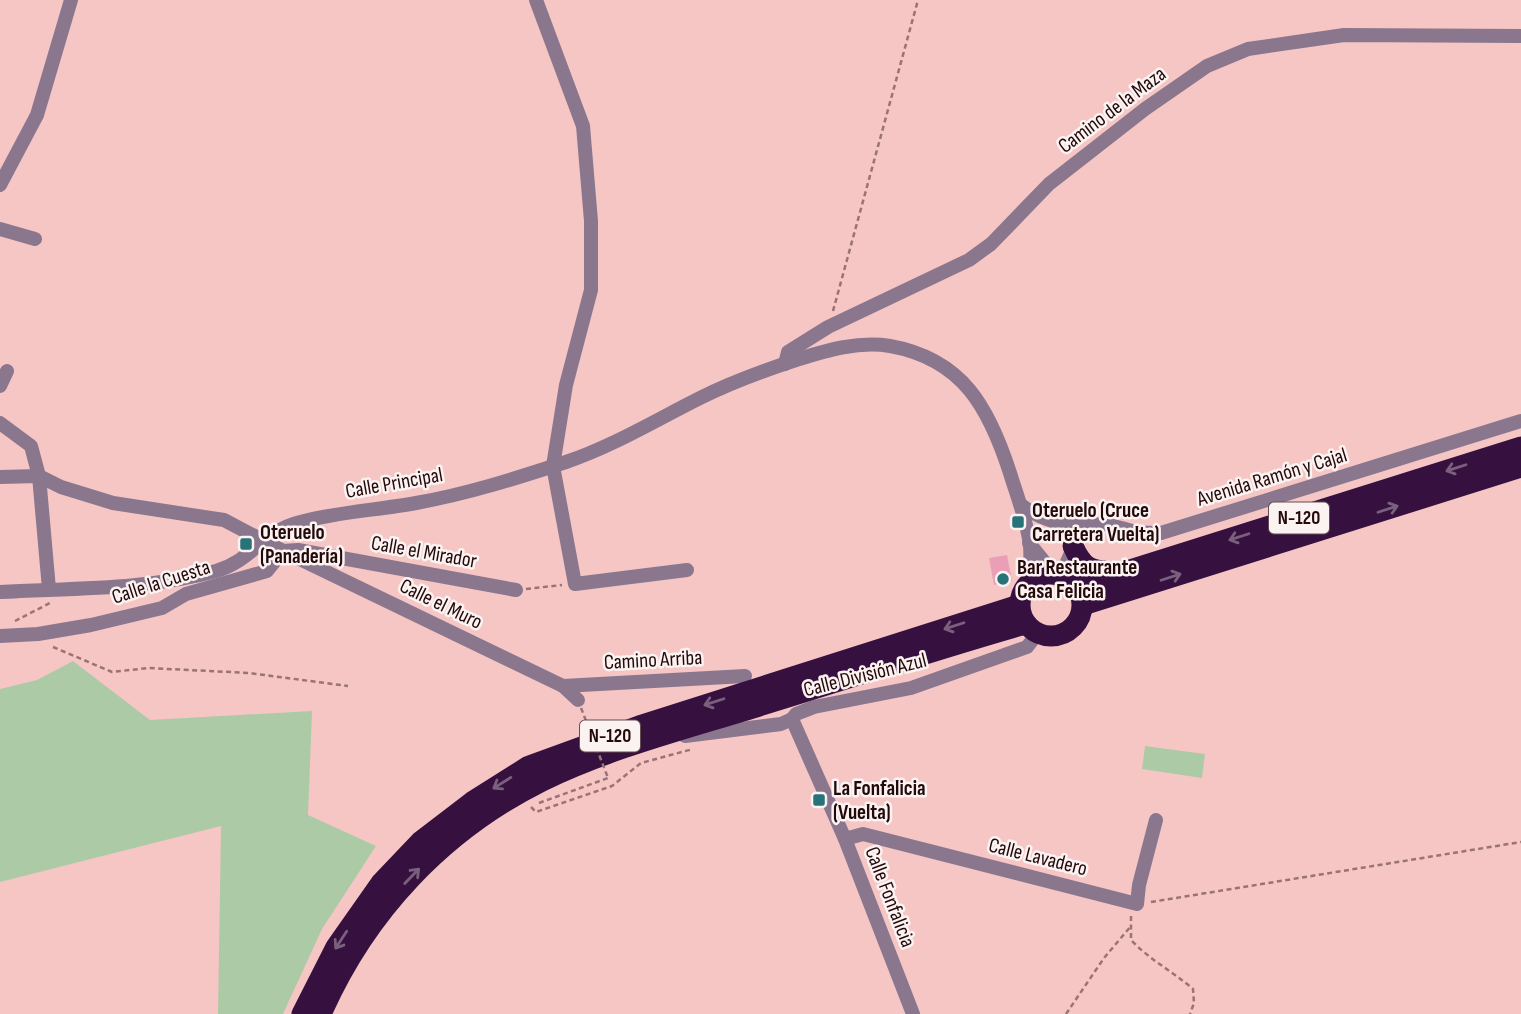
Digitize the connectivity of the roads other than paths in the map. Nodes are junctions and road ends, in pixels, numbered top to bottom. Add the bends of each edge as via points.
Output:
1 (71, 0) edge
2 (536, 0) edge
3 (1521, 36) edge
4 (0, 185) edge
5 (0, 229) edge
6 (35, 239) dead end
7 (785, 364) junction
8 (8, 371) dead end
9 (0, 386) edge
10 (1521, 421) edge
11 (0, 423) edge
12 (1521, 447) edge
13 (553, 466) junction
14 (1521, 467) edge
15 (39, 476) junction
16 (0, 477) edge
17 (1020, 504) junction
18 (1083, 527) junction
19 (264, 539) junction
20 (1030, 543) junction
21 (1073, 546) junction
22 (283, 551) junction
23 (687, 570) dead end
24 (1127, 572) junction
25 (1030, 582) junction
26 (1069, 585) junction
27 (516, 590) road end
28 (0, 592) edge
29 (53, 594) junction
30 (1027, 621) junction
31 (0, 636) edge
32 (745, 676) dead end
33 (563, 686) junction
34 (578, 700) road end
35 (792, 719) junction
36 (653, 740) junction
37 (1156, 820) dead end
38 (845, 839) junction
39 (302, 1014) edge
40 (321, 1014) edge
41 (913, 1014) edge

1 - 4 street via 37,116
2 - 13 street via 583,126 591,221 591,290 566,385
3 - 7 street, Camino de la Maza via 1344,35 1248,49 1207,66 1049,184 991,244 969,260 828,327 788,352
5 - 6 street
7 - 13 street, Calle Principal
7 - 17 street, Calle Principal via 864,344 891,346 940,365 969,388 992,421
8 - 9 street
10 - 18 street, Avenida Ramón y Cajal via 1161,533 1108,523
11 - 15 street via 31,446
12 -> 24 highway, N-120
13 - 19 street, Calle Principal via 419,502 298,522
13 - 23 street via 575,584
26 -> 14 highway, N-120
15 - 16 street
15 - 19 street via 113,503 224,520
15 - 29 street
17 - 18 street, Avenida Ramón y Cajal via 1051,522
17 - 20 street, Calle Principal
18 - 21 street
19 - 22 street, Calle el Mirador
19 - 29 street via 247,557 215,571
20 - 25 street
20 - 26 street
21 - 24 highway via 1087,567
21 - 26 street
22 - 27 street, Calle el Mirador
22 - 31 street, Calle la Cuesta via 267,571 186,594 162,608 91,625
22 - 33 street, Calle el Muro
24 - 26 highway, N-120
25 - 26 highway, N-120 via 1041,575
25 - 30 highway via 1022,592
26 - 30 highway, N-120 via 1078,621 1066,633 1051,637
28 - 29 street
30 - 35 street, Calle División Azul via 1027,647 931,682 814,707
30 - 36 highway, N-120
30 -> 39 highway, N-120 via 639,726 529,766 421,841 382,883 336,947
32 - 33 street, Camino Arriba
33 - 34 street, Calle el Muro
35 - 36 street, Calle División Azul
35 - 38 street, Calle Fonfalicia
40 -> 36 highway, N-120 via 342,970 385,906 463,830 543,781
37 - 38 street, Calle Lavadero via 1136,904 863,834
38 - 41 street, Calle Fonfalicia

